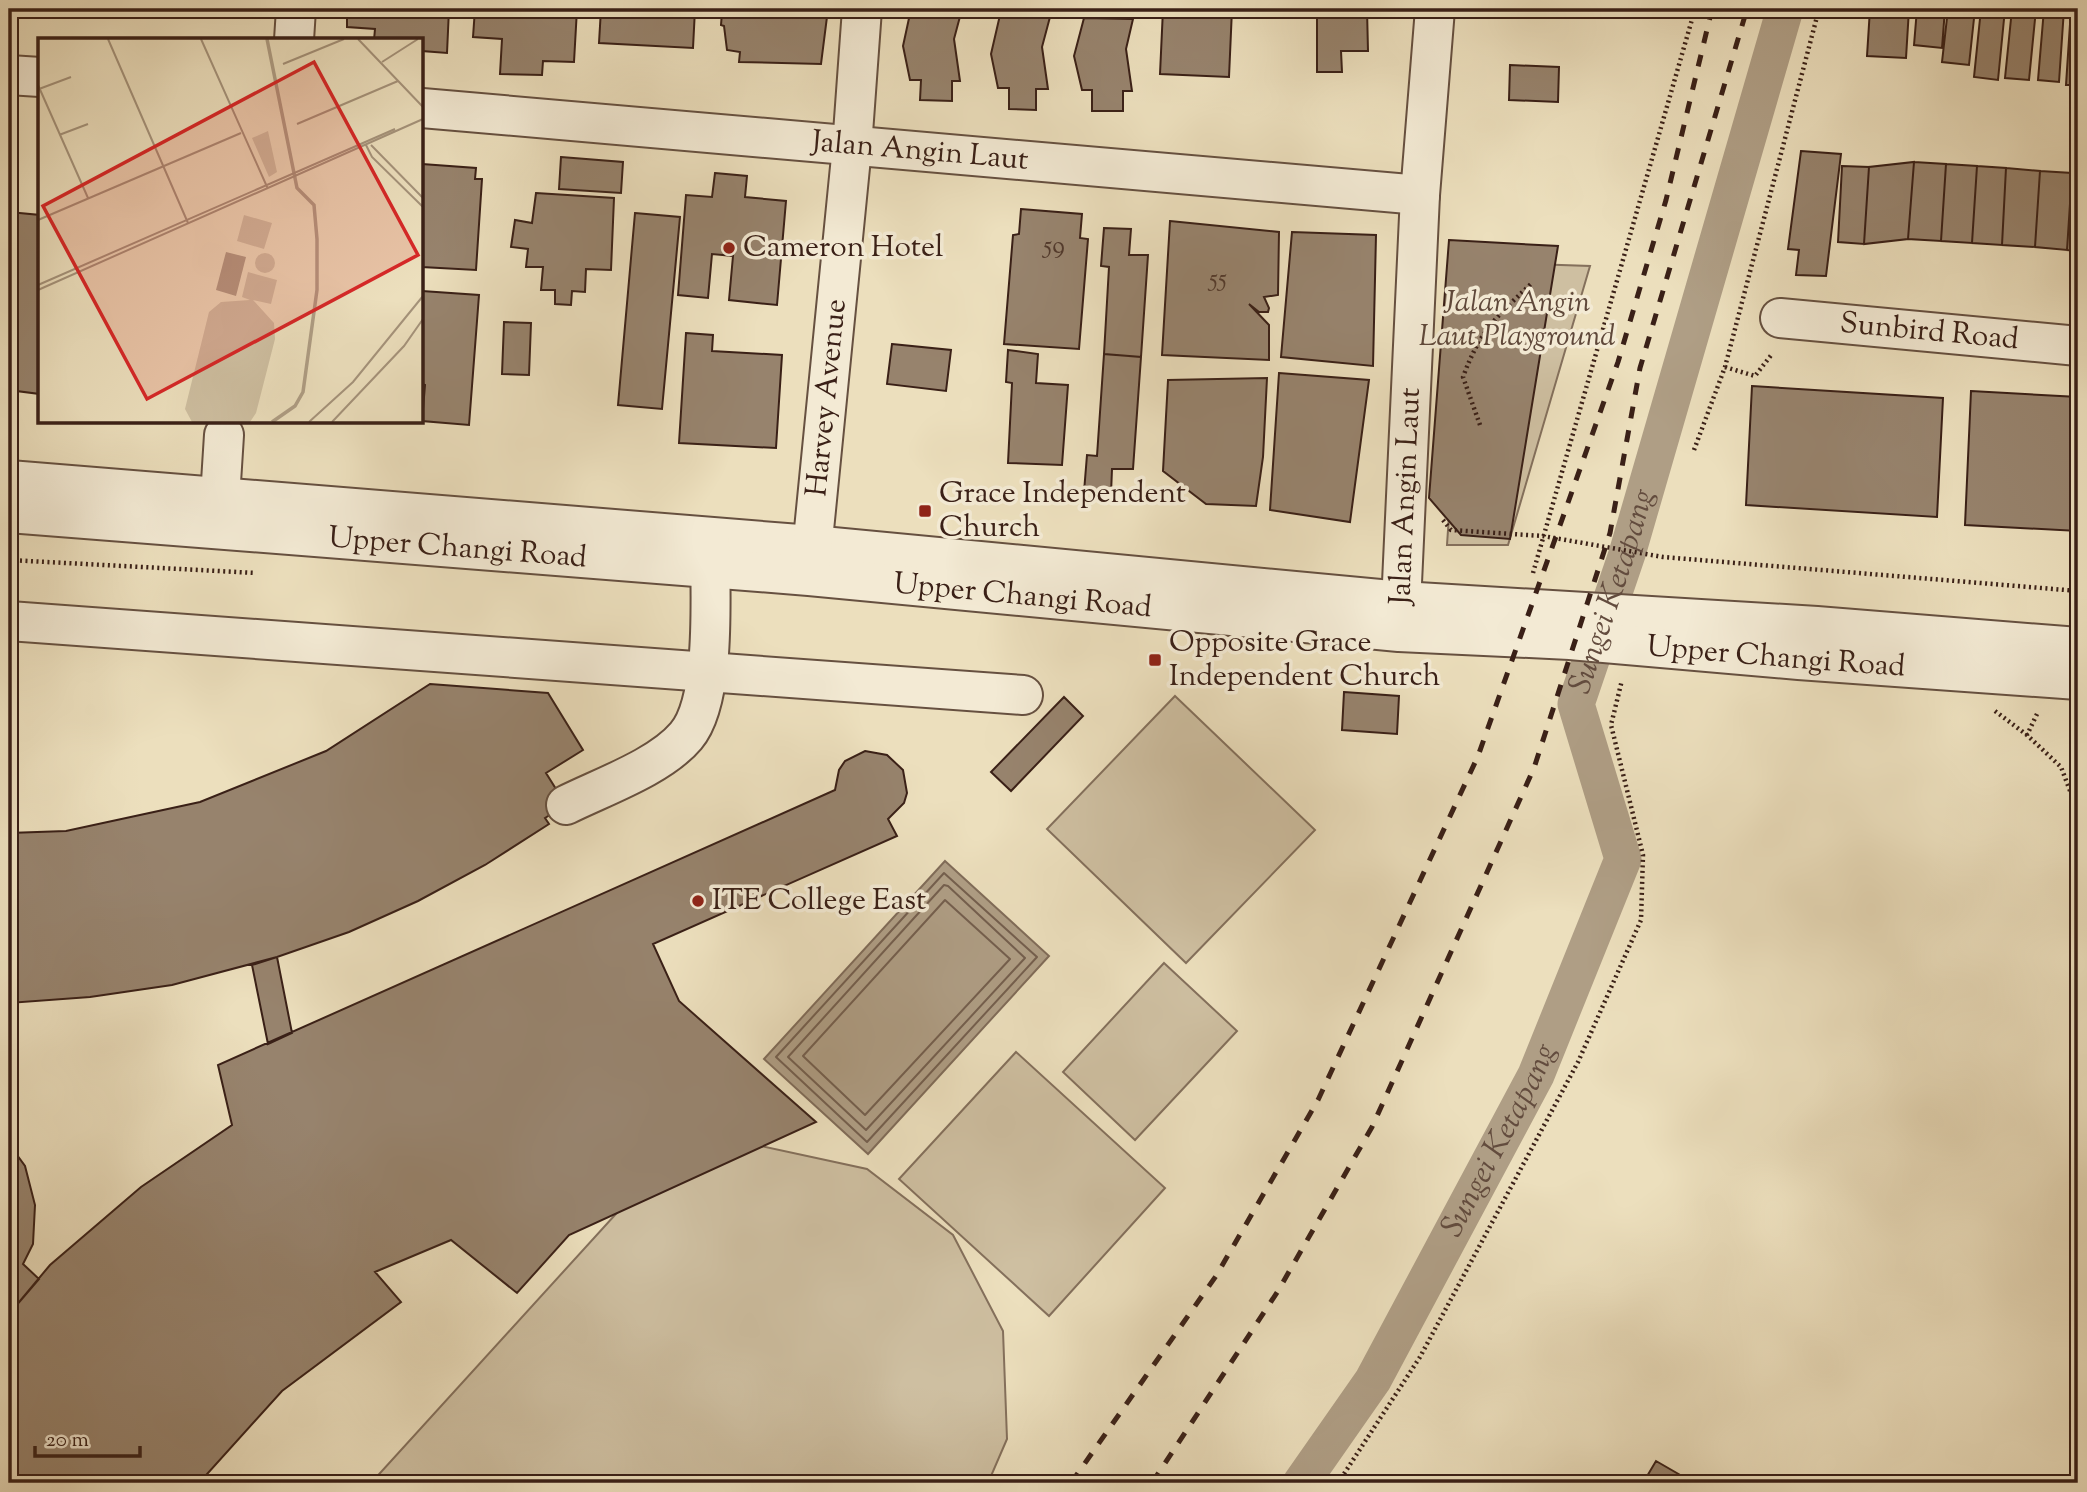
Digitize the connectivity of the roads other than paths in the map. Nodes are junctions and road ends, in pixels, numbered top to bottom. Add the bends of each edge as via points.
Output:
1 (296, 9) edge
2 (862, 9) edge
3 (1435, 9) edge
4 (294, 38) edge
5 (9, 75) edge
6 (38, 77) edge
7 (424, 108) edge
8 (852, 147) junction
9 (1420, 195) junction
10 (1777, 335) road end
11 (2078, 346) edge
12 (224, 435) dead end
13 (9, 480) edge
14 (220, 498) junction
15 (9, 513) edge
16 (331, 521) junction
17 (710, 553) junction
18 (811, 560) junction
19 (1400, 616) junction
20 (9, 621) edge
21 (1633, 647) junction
22 (2078, 647) edge
23 (708, 672) junction
24 (2078, 680) edge
25 (1023, 695) dead end
26 (566, 805) dead end

1 - 4 street
2 - 8 street, Harvey Avenue
3 - 9 street, Jalan Angin Laut
5 - 6 street
7 - 8 street, Jalan Angin Laut
8 - 9 street, Jalan Angin Laut
8 - 18 street, Harvey Avenue
9 - 19 street, Jalan Angin Laut
10 - 11 street, Sunbird Road
12 - 14 street
13 - 14 street, Upper Changi Road
14 - 16 street, Upper Changi Road
15 - 16 street, Upper Changi Road
16 - 17 street, Upper Changi Road
17 - 18 street, Upper Changi Road
17 - 23 street
18 - 19 street, Upper Changi Road
19 - 21 street, Upper Changi Road via 1574,626
20 - 23 street
21 - 22 street, Upper Changi Road via 1817,626
21 - 24 street, Upper Changi Road
23 - 25 street
23 - 26 street via 687,736 650,764

